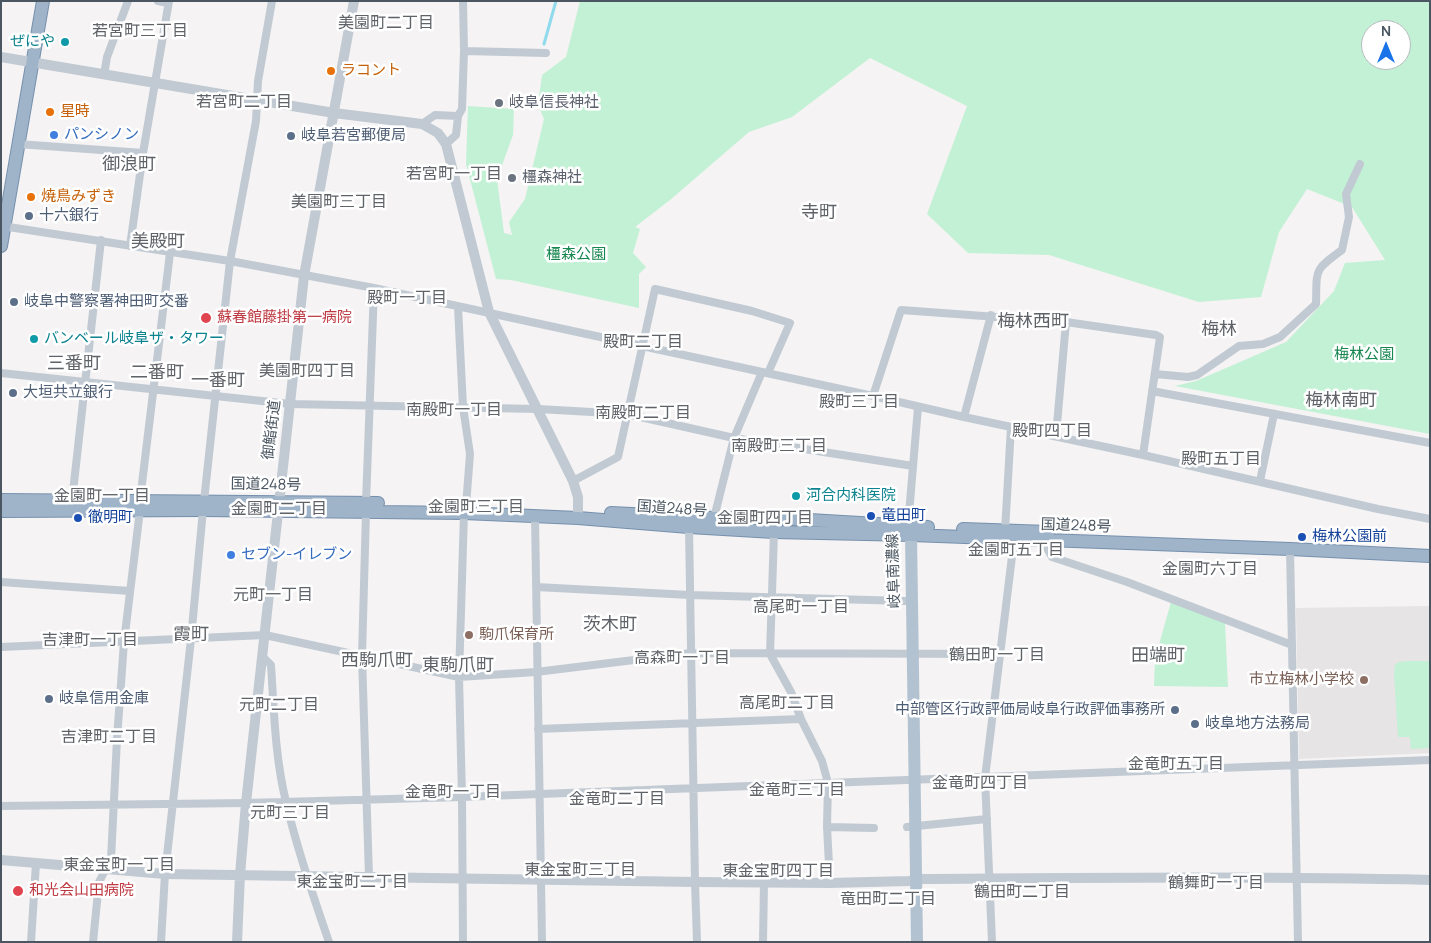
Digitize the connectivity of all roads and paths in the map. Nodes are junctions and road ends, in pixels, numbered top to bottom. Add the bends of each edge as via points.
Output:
1 (35, 1) edge
2 (43, 1) edge
3 (128, 1) edge
4 (158, 1) edge
5 (272, 1) edge
6 (354, 1) edge
7 (463, 1) edge
8 (168, 2) edge
9 (464, 51) junction
10 (546, 53) dead end
11 (1, 58) edge
12 (28, 63) junction
13 (104, 75) junction
14 (155, 84) junction
15 (257, 100) junction
16 (334, 113) junction
17 (458, 116) junction
18 (422, 124) junction
19 (18, 144) junction
20 (446, 144) junction
21 (143, 153) junction
22 (1360, 164) dead end
23 (1, 196) edge
24 (3, 226) edge
25 (101, 240) junction
26 (1, 246) edge
27 (130, 246) junction
28 (170, 253) junction
29 (230, 261) junction
30 (304, 276) junction
31 (374, 288) junction
32 (458, 307) junction
33 (489, 312) junction
34 (990, 315) junction
35 (1066, 322) junction
36 (644, 346) junction
37 (1, 372) edge
38 (765, 372) junction
39 (1155, 374) junction
40 (86, 381) junction
41 (153, 388) junction
42 (1152, 392) junction
43 (216, 395) junction
44 (874, 396) junction
45 (290, 404) junction
46 (369, 405) junction
47 (463, 407) junction
48 (918, 407) junction
49 (538, 409) junction
50 (627, 414) junction
51 (1274, 414) junction
52 (964, 417) junction
53 (1011, 427) junction
54 (1056, 436) junction
55 (734, 438) junction
56 (1430, 442) edge
57 (1143, 455) junction
58 (913, 466) junction
59 (573, 481) junction
60 (1260, 481) junction
61 (1, 500) edge
62 (72, 501) junction
63 (140, 505) junction
64 (204, 506) junction
65 (279, 507) junction
66 (366, 507) junction
67 (465, 509) junction
68 (1, 511) edge
69 (578, 515) junction
70 (535, 517) junction
71 (714, 518) junction
72 (1430, 519) edge
73 (689, 527) junction
74 (774, 532) junction
75 (908, 532) junction
76 (1010, 535) junction
77 (1043, 541) junction
78 (1430, 547) edge
79 (1290, 549) junction
80 (1430, 556) edge
81 (1, 582) edge
82 (536, 587) junction
83 (130, 591) junction
84 (690, 595) junction
85 (772, 597) junction
86 (906, 601) junction
87 (265, 635) junction
88 (191, 639) junction
89 (124, 642) junction
90 (1292, 645) junction
91 (1, 647) edge
92 (691, 653) junction
93 (770, 654) junction
94 (910, 654) junction
95 (1001, 654) junction
96 (262, 656) junction
97 (362, 656) junction
98 (536, 672) junction
99 (459, 676) junction
100 (801, 719) junction
101 (692, 723) junction
102 (538, 729) junction
103 (1430, 760) edge
104 (1293, 765) junction
105 (985, 778) junction
106 (911, 781) junction
107 (828, 783) junction
108 (693, 790) junction
109 (539, 794) junction
110 (462, 798) junction
111 (365, 800) junction
112 (285, 802) junction
113 (246, 803) junction
114 (173, 804) junction
115 (114, 805) junction
116 (1, 806) edge
117 (987, 819) junction
118 (827, 827) junction
119 (911, 827) junction
120 (874, 828) dead end
121 (1, 860) edge
122 (36, 863) junction
123 (105, 870) junction
124 (165, 874) junction
125 (240, 875) junction
126 (307, 875) junction
127 (368, 877) junction
128 (1296, 877) junction
129 (463, 878) junction
130 (989, 878) junction
131 (541, 879) junction
132 (913, 880) junction
133 (1430, 880) edge
134 (695, 882) junction
135 (764, 883) junction
136 (830, 883) junction
137 (31, 942) edge
138 (93, 942) edge
139 (162, 942) edge
140 (237, 942) edge
141 (328, 942) edge
142 (463, 942) edge
143 (542, 942) edge
144 (697, 942) edge
145 (763, 942) edge
146 (909, 942) edge
147 (917, 942) edge
148 (992, 942) edge
149 (1298, 942) edge

1 - 12 highway
2 - 12 highway
3 - 13 street via 107,57
4 - 8 street
5 - 15 street
6 - 16 street, 御鮨街道
7 - 9 street
8 - 14 street
9 - 10 street
9 - 17 street via 462,110
11 - 12 street
12 - 13 street
12 - 19 highway
12 - 23 highway
13 - 14 street
14 - 15 street
14 - 21 street
15 - 16 street
15 - 29 street
16 - 18 street
16 - 30 street, 御鮨街道
17 - 18 street via 435,115
17 - 20 street via 456,135
18 - 20 street via 438,133
19 - 21 street
19 - 24 highway
20 - 33 street
21 - 27 street
22 - 39 street via 1346,194 1349,217 1342,250 1322,265 1317,273 1316,304 1280,337 1264,344 1240,346 1197,374 1188,377
24 - 25 street
24 - 26 highway
25 - 27 street
25 - 40 street
27 - 28 street
28 - 29 street
28 - 41 street
29 - 30 street
29 - 43 street
30 - 31 street
30 - 45 street, 御鮨街道
31 - 32 street
31 - 46 street
32 - 33 street
32 - 47 street
33 - 36 street
33 - 49 street
34 - 35 street
34 - 44 street via 901,310
34 - 52 street
35 - 39 street via 1160,337
35 - 54 street
36 - 38 street
36 - 38 street via 655,289 790,323
36 - 50 street
37 - 40 street
38 - 44 street
38 - 55 street
39 - 42 street
40 - 41 street
40 - 62 street
41 - 43 street
41 - 63 street
42 - 51 street
42 - 57 street
43 - 45 street
43 - 64 street
44 - 48 street
45 - 46 street
45 - 65 street, 御鮨街道
46 - 47 street
46 - 66 street
47 - 49 street
47 - 67 street via 470,454
48 - 52 street
48 - 58 street
49 - 50 street
49 - 59 street
50 - 55 street
50 - 59 street via 618,458
51 - 56 street
51 - 60 street
52 - 53 street
53 - 54 street
53 - 76 street
54 - 57 street
55 - 58 street
55 - 71 street
57 - 60 street
58 - 75 street
59 - 69 street via 578,497
60 - 72 street
61 - 62 highway, 国道248号
62 - 63 highway, 国道248号
63 - 64 highway, 国道248号
63 - 68 highway, 国道248号
63 - 83 street
64 - 65 highway, 国道248号
64 - 88 street
65 - 66 highway, 国道248号
65 - 87 street, 御鮨街道
66 - 67 highway, 国道248号
66 - 97 street
67 - 69 highway, 国道248号
67 - 70 highway, 国道248号
67 - 99 street
69 - 70 highway, 国道248号
69 - 71 highway, 国道248号
69 - 73 highway, 国道248号
70 - 82 street
71 - 75 highway, 国道248号 via 775,518
73 - 74 highway, 国道248号
73 - 84 street
74 - 75 highway, 国道248号
74 - 85 street
75 - 76 highway, 国道248号
75 - 86 main road, 岐阜南濃線
75 - 94 main road, 岐阜南濃線
76 - 77 highway, 国道248号
76 - 78 highway, 国道248号
76 - 95 street
77 - 79 highway, 国道248号
77 - 90 street via 1052,557
79 - 80 highway, 国道248号
79 - 90 street
81 - 83 street
82 - 84 street
82 - 98 street
83 - 89 street
84 - 85 street
84 - 92 street
85 - 86 street
85 - 93 street
86 - 94 main road, 岐阜南濃線
87 - 88 street
87 - 96 street, 御鮨街道
87 - 97 street
88 - 89 street
88 - 114 street
89 - 91 street
89 - 115 street
90 - 104 street
92 - 93 street
92 - 98 street
92 - 101 street
93 - 94 street
93 - 100 street via 791,692
94 - 95 street
94 - 106 main road, 岐阜南濃線
95 - 105 street
96 - 112 street via 271,665 276,742
96 - 113 street, 御鮨街道
97 - 99 street
97 - 111 street
98 - 99 street
98 - 102 street
99 - 110 street
100 - 101 street
100 - 107 street via 822,761
101 - 102 street
101 - 108 street
102 - 109 street
103 - 104 street
104 - 105 street
104 - 128 street
105 - 106 street
105 - 117 street
106 - 107 street
106 - 119 main road, 岐阜南濃線
107 - 108 street
107 - 118 street
108 - 109 street
108 - 134 street
109 - 110 street
109 - 131 street
110 - 111 street
110 - 129 street
111 - 112 street
111 - 127 street
112 - 113 street
112 - 126 street
113 - 114 street
113 - 125 street, 御鮨街道
114 - 115 street
114 - 124 street
115 - 116 street
115 - 123 street via 111,858
117 - 119 street
117 - 130 street
118 - 120 street
118 - 136 street
119 - 132 main road, 岐阜南濃線
121 - 122 street
122 - 123 street
122 - 137 street
123 - 124 street
123 - 138 street via 100,882
124 - 125 street
124 - 139 street
125 - 126 street
125 - 140 street, 御鮨街道
126 - 127 street
126 - 141 street
127 - 129 street
128 - 130 street
128 - 133 street
128 - 149 street
129 - 131 street
129 - 142 street
130 - 132 street
130 - 148 street
131 - 134 street
131 - 143 street
132 - 136 street
132 - 146 main road, 岐阜南濃線
132 - 147 main road, 岐阜南濃線
134 - 135 street
134 - 144 street
135 - 136 street
135 - 145 street

